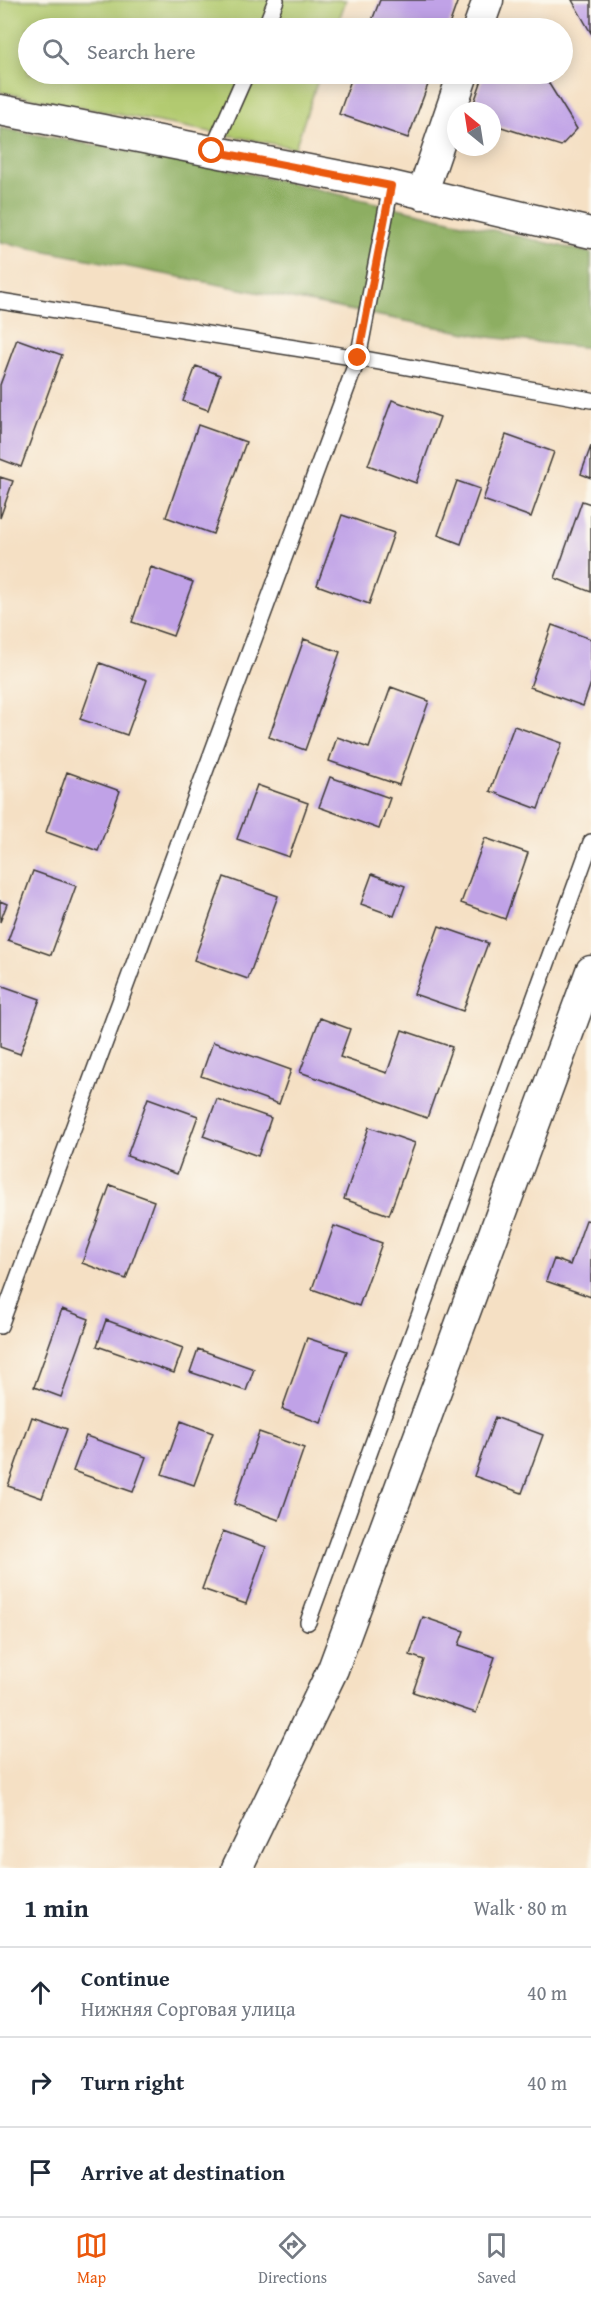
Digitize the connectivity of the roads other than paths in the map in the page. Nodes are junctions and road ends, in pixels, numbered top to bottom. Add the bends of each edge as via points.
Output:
1 (276, 0) edge
2 (488, 0) edge
3 (269, 18) edge
4 (482, 18) edge
5 (242, 84) edge
6 (460, 84) edge
7 (0, 110) edge
8 (212, 151) junction
9 (391, 186) junction
10 (422, 194) junction
11 (591, 232) edge
12 (0, 301) edge
13 (358, 358) junction
14 (591, 400) edge
15 (591, 842) edge
16 (591, 971) edge
17 (0, 1326) edge
18 (308, 1622) dead end
19 (237, 1868) edge

1 - 3 lane
2 - 4 street
5 - 8 lane
6 - 10 street
7 - 8 street
8 - 9 street
9 - 10 street
9 - 13 lane
10 - 11 street
12 - 13 lane
13 - 14 lane
13 - 17 lane
15 - 18 lane
16 - 19 street via 333,1669

